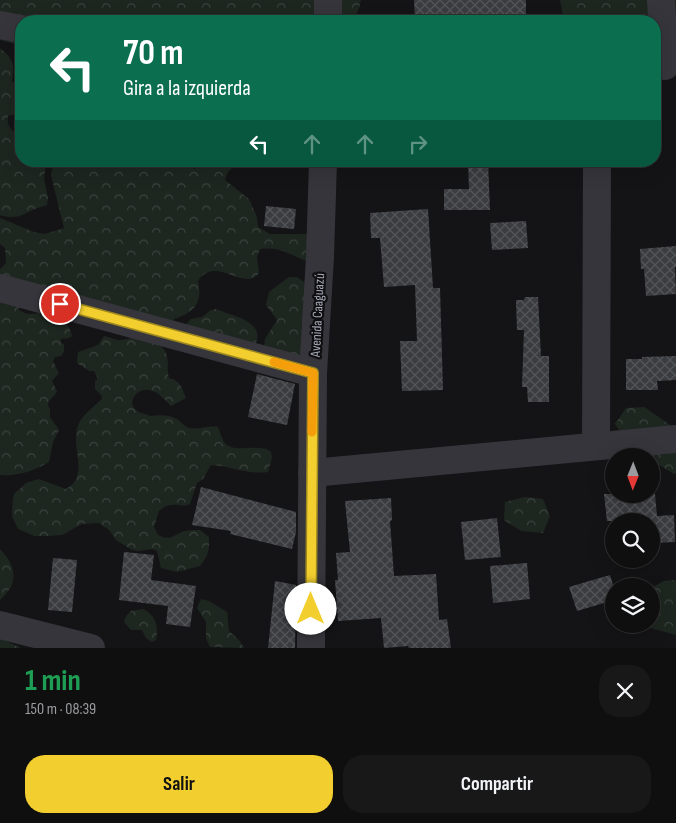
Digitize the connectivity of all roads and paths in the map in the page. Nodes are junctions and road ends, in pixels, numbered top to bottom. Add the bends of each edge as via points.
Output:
1 (328, 0) edge
2 (661, 0) edge
3 (328, 15) edge
4 (0, 25) edge
5 (15, 28) edge
6 (665, 66) edge
7 (323, 167) edge
8 (597, 167) edge
9 (0, 288) edge
10 (313, 373) junction
11 (676, 439) edge
12 (596, 446) junction
13 (312, 473) junction
14 (0, 625) edge
15 (91, 648) edge
16 (311, 648) edge

1 - 3 street
2 - 6 street
4 - 5 street
7 - 10 street, Avenida Caaguazú
8 - 12 street
9 - 10 street
10 - 13 street, Avenida Caaguazú
11 - 12 street
12 - 13 street
13 - 16 street, Avenida Caaguazú
14 - 15 street

